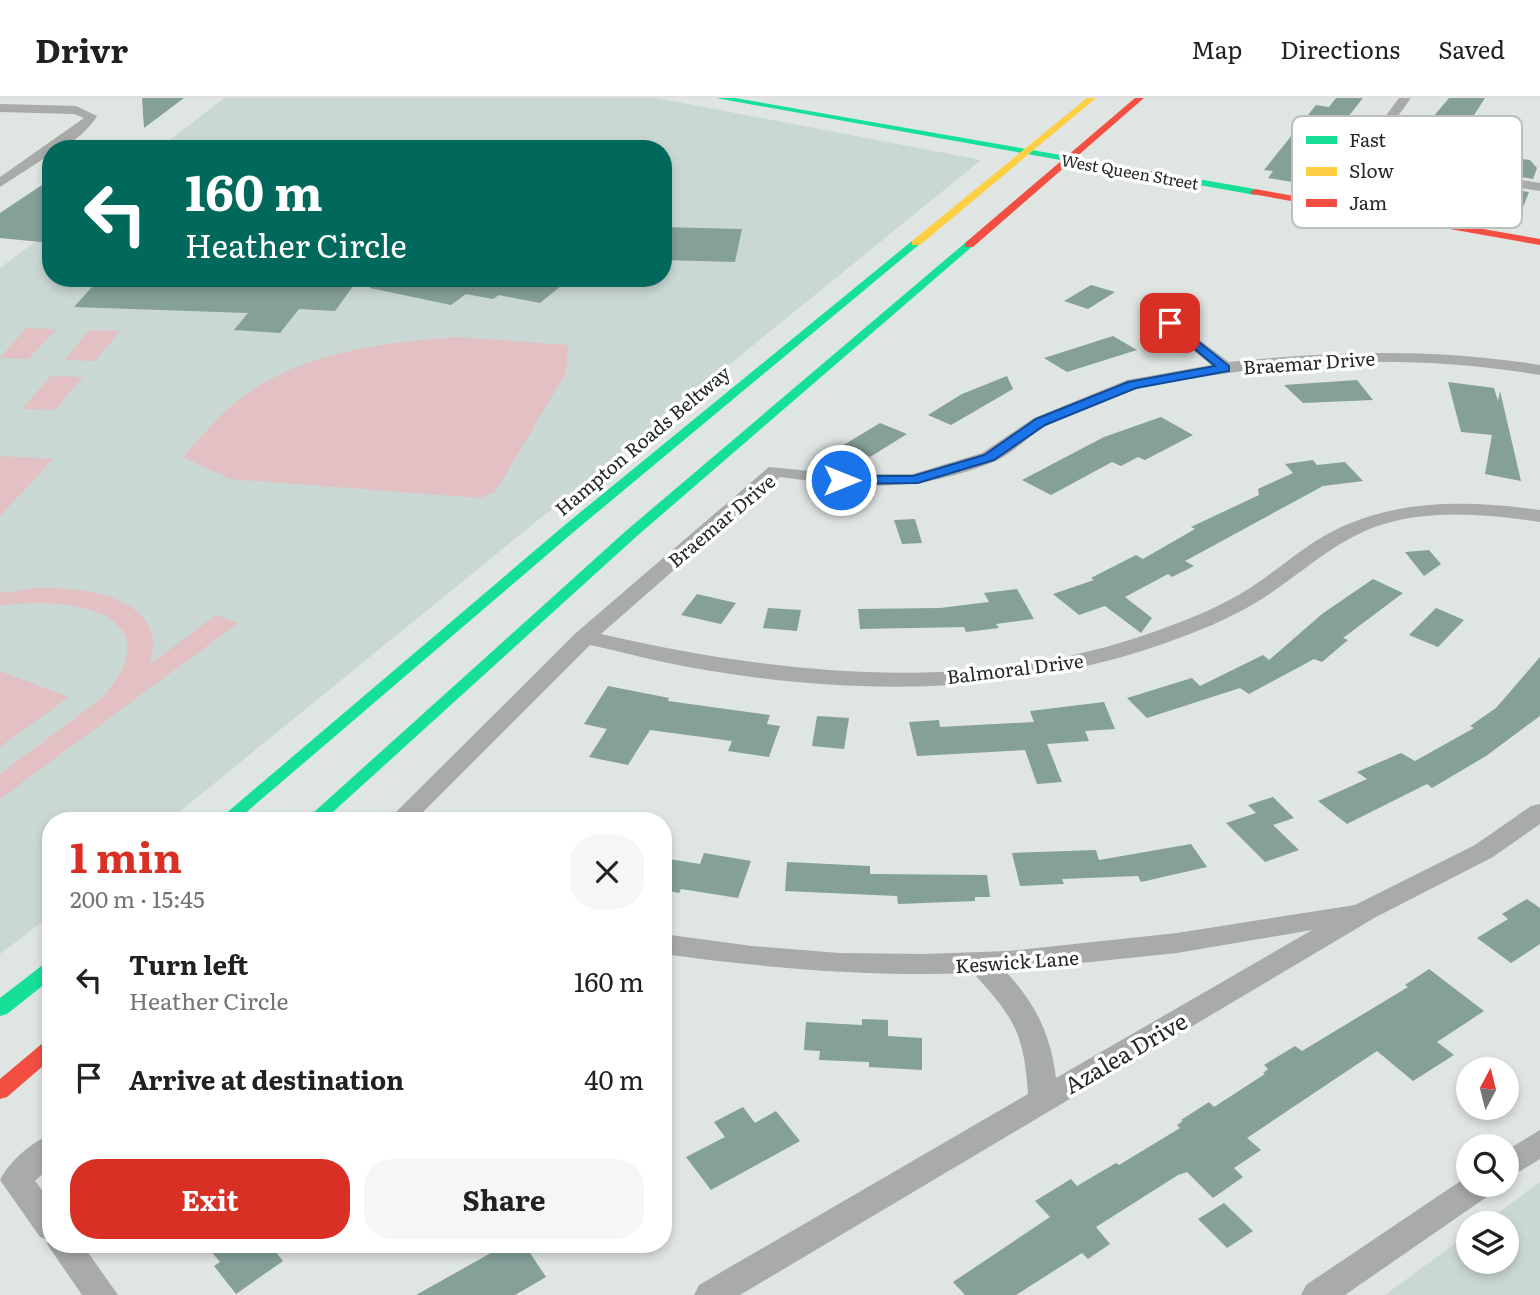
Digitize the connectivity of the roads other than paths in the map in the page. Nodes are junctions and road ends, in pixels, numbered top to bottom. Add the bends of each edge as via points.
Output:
1 (23, 98) edge
2 (720, 98) edge
3 (1091, 98) edge
4 (1140, 98) edge
5 (1405, 98) edge
6 (4, 108) edge
7 (1392, 116) edge
8 (63, 140) edge
9 (42, 154) edge
10 (0, 183) edge
11 (1522, 184) edge
12 (1540, 187) edge
13 (1292, 199) edge
14 (1459, 228) edge
15 (1540, 242) edge
16 (1170, 323) dead end
17 (1225, 368) junction
18 (1540, 370) edge
19 (1540, 516) edge
20 (584, 637) junction
21 (236, 812) edge
22 (322, 812) edge
23 (408, 812) edge
24 (1540, 812) edge
25 (1367, 910) junction
26 (672, 945) edge
27 (982, 965) junction
28 (42, 976) edge
29 (0, 1009) edge
30 (42, 1055) edge
31 (0, 1091) edge
32 (1043, 1100) junction
33 (1540, 1143) edge
34 (42, 1155) edge
35 (1519, 1158) edge
36 (1461, 1197) edge
37 (42, 1215) edge
38 (71, 1253) edge
39 (101, 1295) edge
40 (711, 1295) edge
41 (1318, 1295) edge

1 - 6 street
2 - 13 main road, West Queen Street
3 - 21 main road, Hampton Roads Beltway via 571,527
4 - 22 main road via 632,533
5 - 7 street
6 - 8 street via 76,110 90,116
9 - 10 street
11 - 12 street
14 - 15 main road, West Queen Street
16 - 17 street
17 - 18 street, Braemar Drive via 1317,358 1406,356
17 - 20 street, Braemar Drive via 1133,384 1040,422 989,457 914,480 841,480 776,471
19 - 20 street, Balmoral Drive via 1491,509 1426,510 1377,521 1343,534 1254,595 1191,626 1107,655 1044,668 965,677 850,678 717,665
20 - 23 street, Braemar Drive
24 - 25 street, Azalea Drive via 1484,851
25 - 27 street, Keswick Lane via 1167,946
25 - 32 street, Azalea Drive
26 - 27 street, Keswick Lane via 797,961
27 - 32 street via 1030,1021 1040,1054
28 - 29 main road
30 - 31 main road
32 - 40 street, Azalea Drive
33 - 35 street
34 - 37 street via 16,1180
36 - 41 street
38 - 39 street

